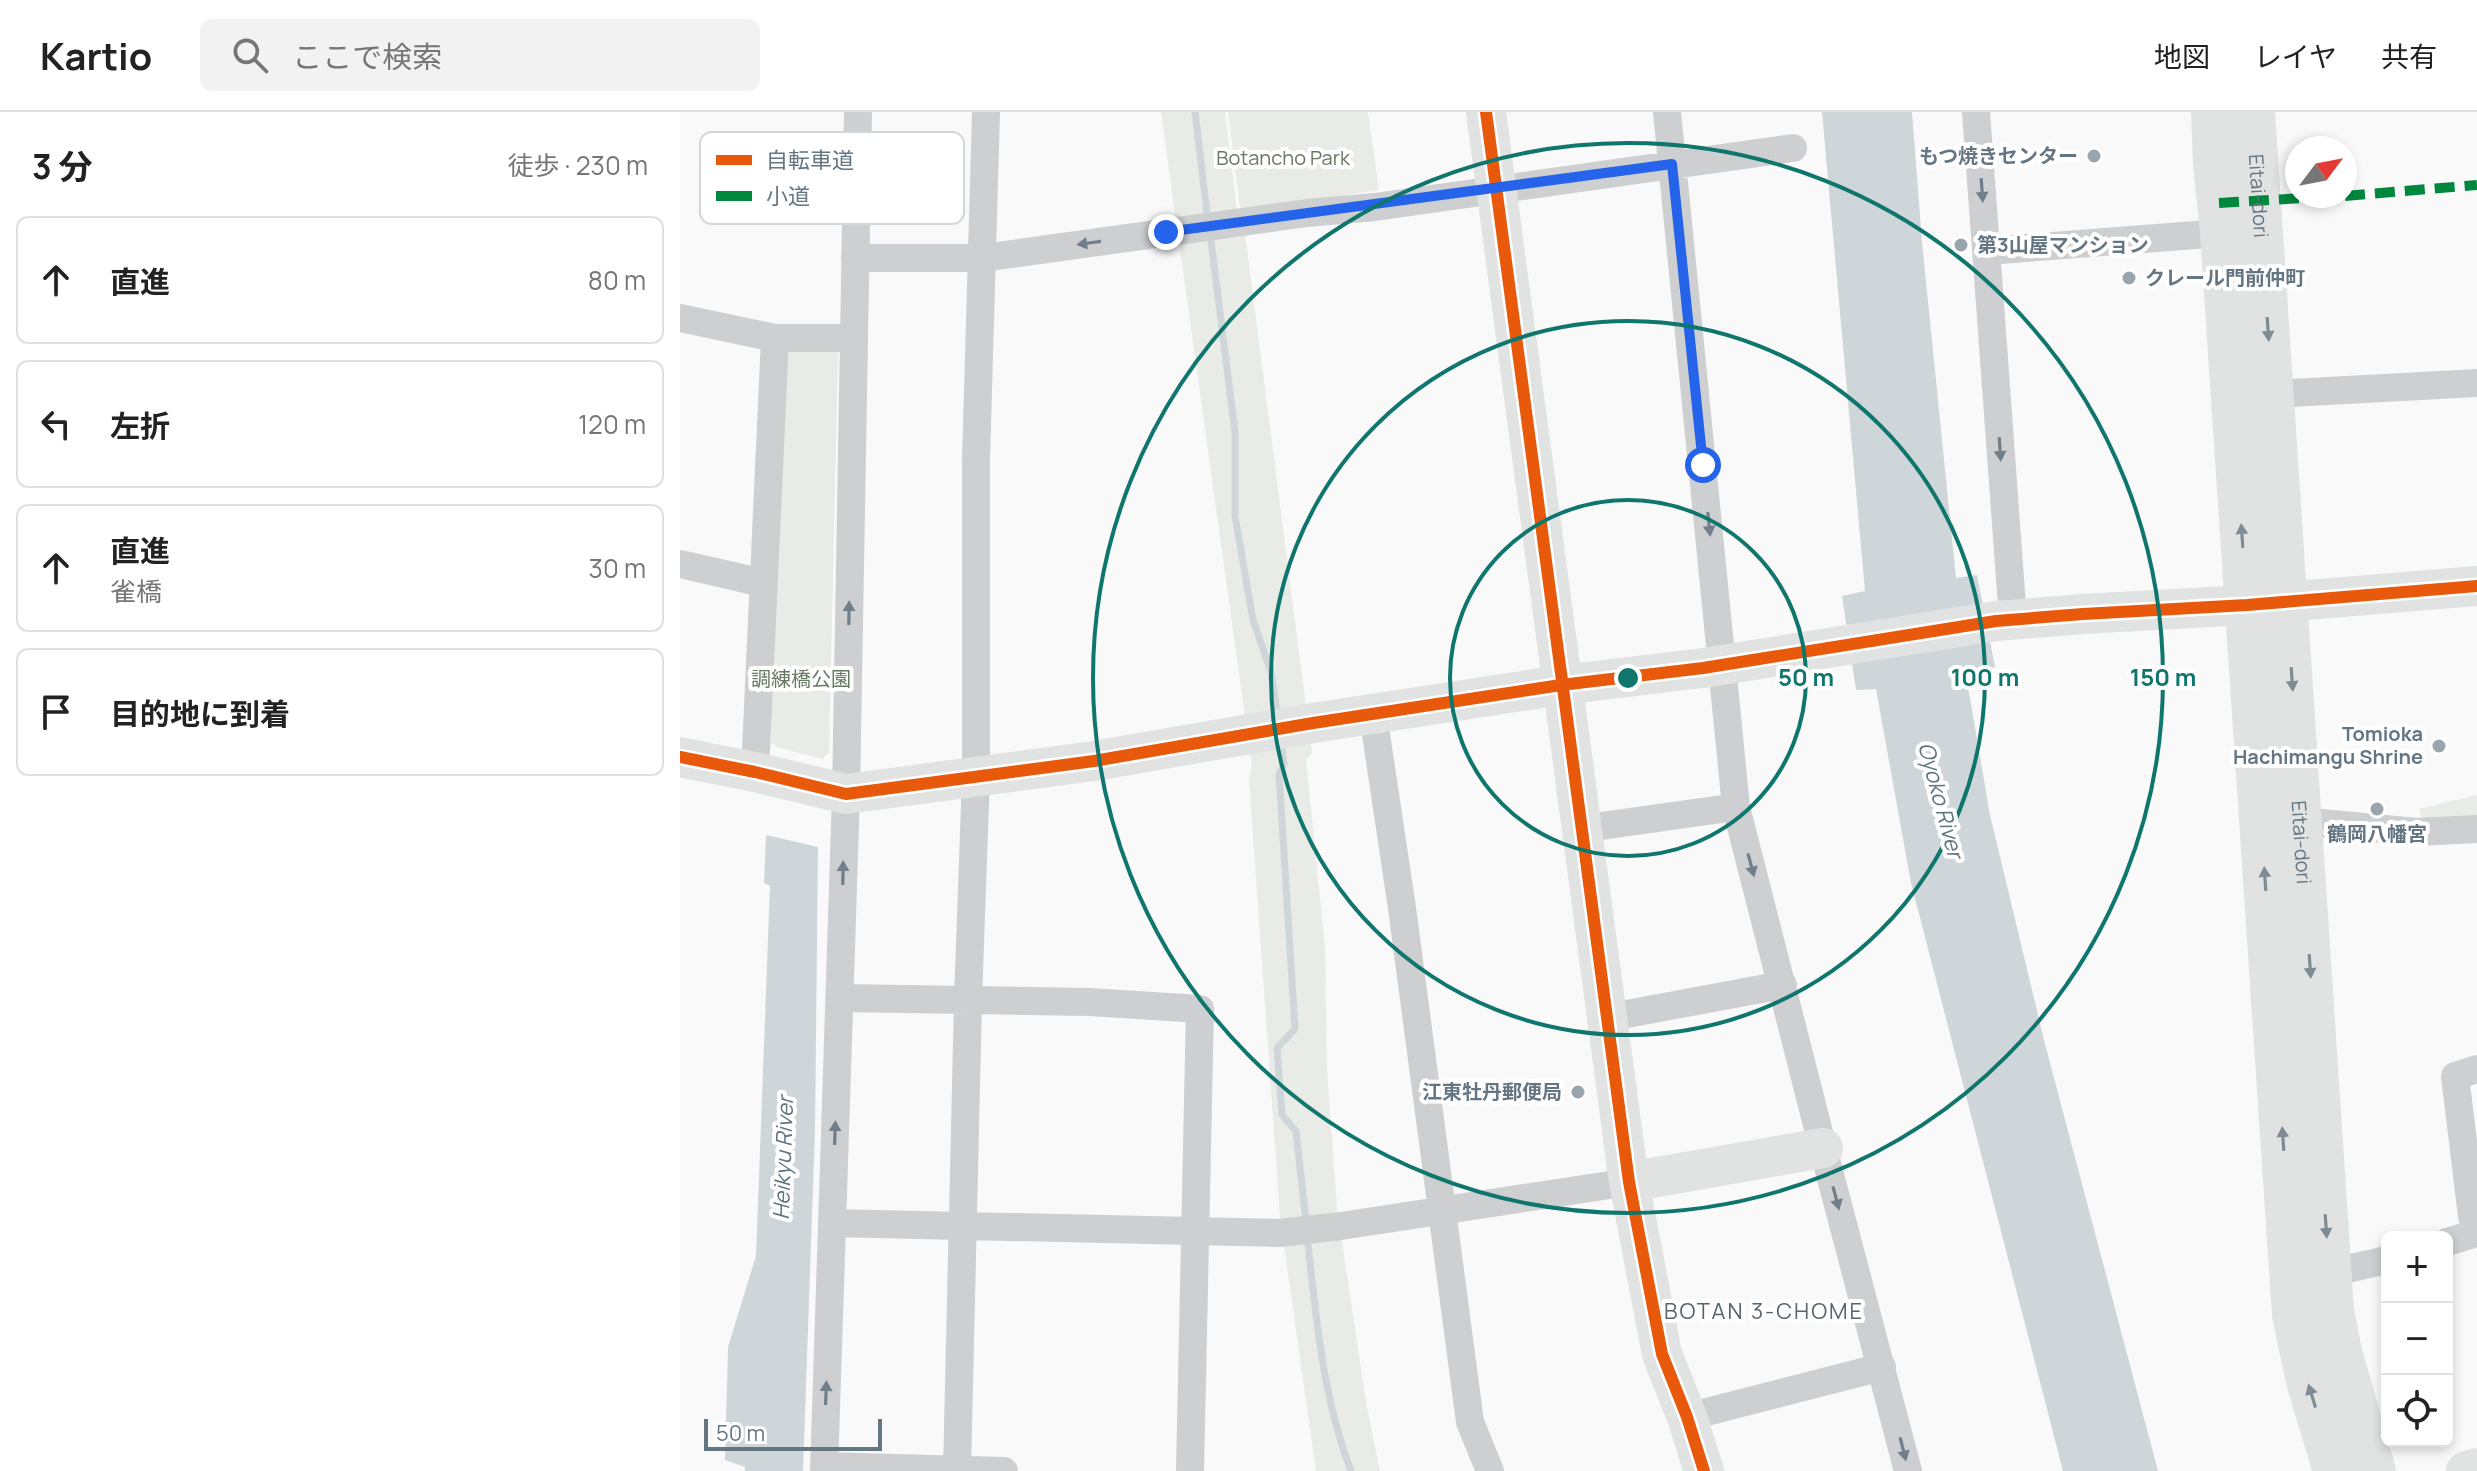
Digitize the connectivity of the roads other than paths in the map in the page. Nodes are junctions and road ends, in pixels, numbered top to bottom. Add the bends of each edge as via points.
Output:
1 (858, 112) edge
2 (986, 112) edge
3 (1486, 112) edge
4 (1667, 112) edge
5 (1976, 112) edge
6 (2213, 112) edge
7 (2253, 112) edge
8 (858, 132) edge
9 (1793, 148) dead end
10 (1672, 164) junction
11 (1496, 189) junction
12 (856, 224) edge
13 (2222, 233) junction
14 (1987, 251) junction
15 (855, 258) junction
16 (983, 258) junction
17 (680, 318) edge
18 (775, 338) junction
19 (854, 338) junction
20 (2477, 383) edge
21 (2273, 394) junction
22 (680, 564) edge
23 (763, 583) junction
24 (2477, 586) edge
25 (2267, 603) junction
26 (2004, 620) junction
27 (1723, 665) junction
28 (1561, 685) junction
29 (1373, 714) junction
30 (680, 757) edge
31 (755, 772) junction
32 (976, 776) junction
33 (846, 794) junction
34 (1736, 807) junction
35 (2300, 821) junction
36 (1580, 829) junction
37 (2477, 829) edge
38 (1783, 985) junction
39 (840, 998) junction
40 (968, 1000) junction
41 (1605, 1018) junction
42 (2477, 1069) edge
43 (1823, 1148) junction
44 (1629, 1182) junction
45 (1441, 1211) junction
46 (832, 1223) junction
47 (962, 1226) junction
48 (1195, 1231) junction
49 (2477, 1233) edge
50 (2453, 1240) edge
51 (2381, 1261) edge
52 (2329, 1273) junction
53 (1882, 1367) junction
54 (1687, 1417) junction
55 (824, 1468) edge
56 (2477, 1468) edge
57 (957, 1470) edge
58 (1004, 1471) edge
59 (1190, 1471) edge
60 (1490, 1471) edge
61 (1704, 1471) edge
62 (1908, 1471) edge
63 (2335, 1471) edge
64 (2374, 1471) edge
65 (2466, 1471) edge

1 - 8 street
2 - 16 street
3 - 11 street
4 - 10 street
5 -> 14 street
6 - 13 main road, Eitai-dori
7 -> 21 main road, Eitai-dori
9 - 10 street
10 - 11 street
10 -> 27 street
11 -> 16 street
11 - 28 street
12 - 15 street
13 - 14 street
25 -> 13 main road, Eitai-dori
14 -> 26 street
15 - 16 street
15 - 19 street
16 - 32 street via 976,460
17 - 18 street
18 - 19 street
18 - 23 street
33 -> 19 street
20 - 21 street
21 - 25 main road, Eitai-dori
22 - 23 street
23 - 31 street
24 - 25 street
25 - 26 street
25 -> 35 main road, Eitai-dori
63 -> 25 main road, Eitai-dori via 2294,1315
26 - 27 street
27 - 28 street
27 - 34 street
28 - 29 street
28 - 36 street
29 - 32 street
29 - 45 street
30 - 31 street
31 - 33 street
32 - 33 street
32 - 40 street
39 -> 33 street
34 - 36 street
34 -> 38 street
35 - 37 street via 2417,832
35 -> 52 main road, Eitai-dori
36 - 41 street
38 - 41 street
38 - 43 street
39 - 40 street
46 -> 39 street
40 - 47 street
40 - 48 street via 1200,1009
41 - 44 street
42 - 49 street via 2455,1076
43 - 44 street
43 -> 53 street
44 - 45 street
44 - 54 street via 1662,1354
45 - 48 street via 1280,1233
45 - 60 street via 1470,1422
46 - 47 street
55 -> 46 street
47 - 48 street
47 - 57 street
48 - 59 street
49 - 50 street
51 - 52 street
52 - 64 main road, Eitai-dori via 2340,1352
53 - 54 street
53 -> 62 street
54 - 61 street
55 - 57 street
56 - 65 street
57 - 58 street

